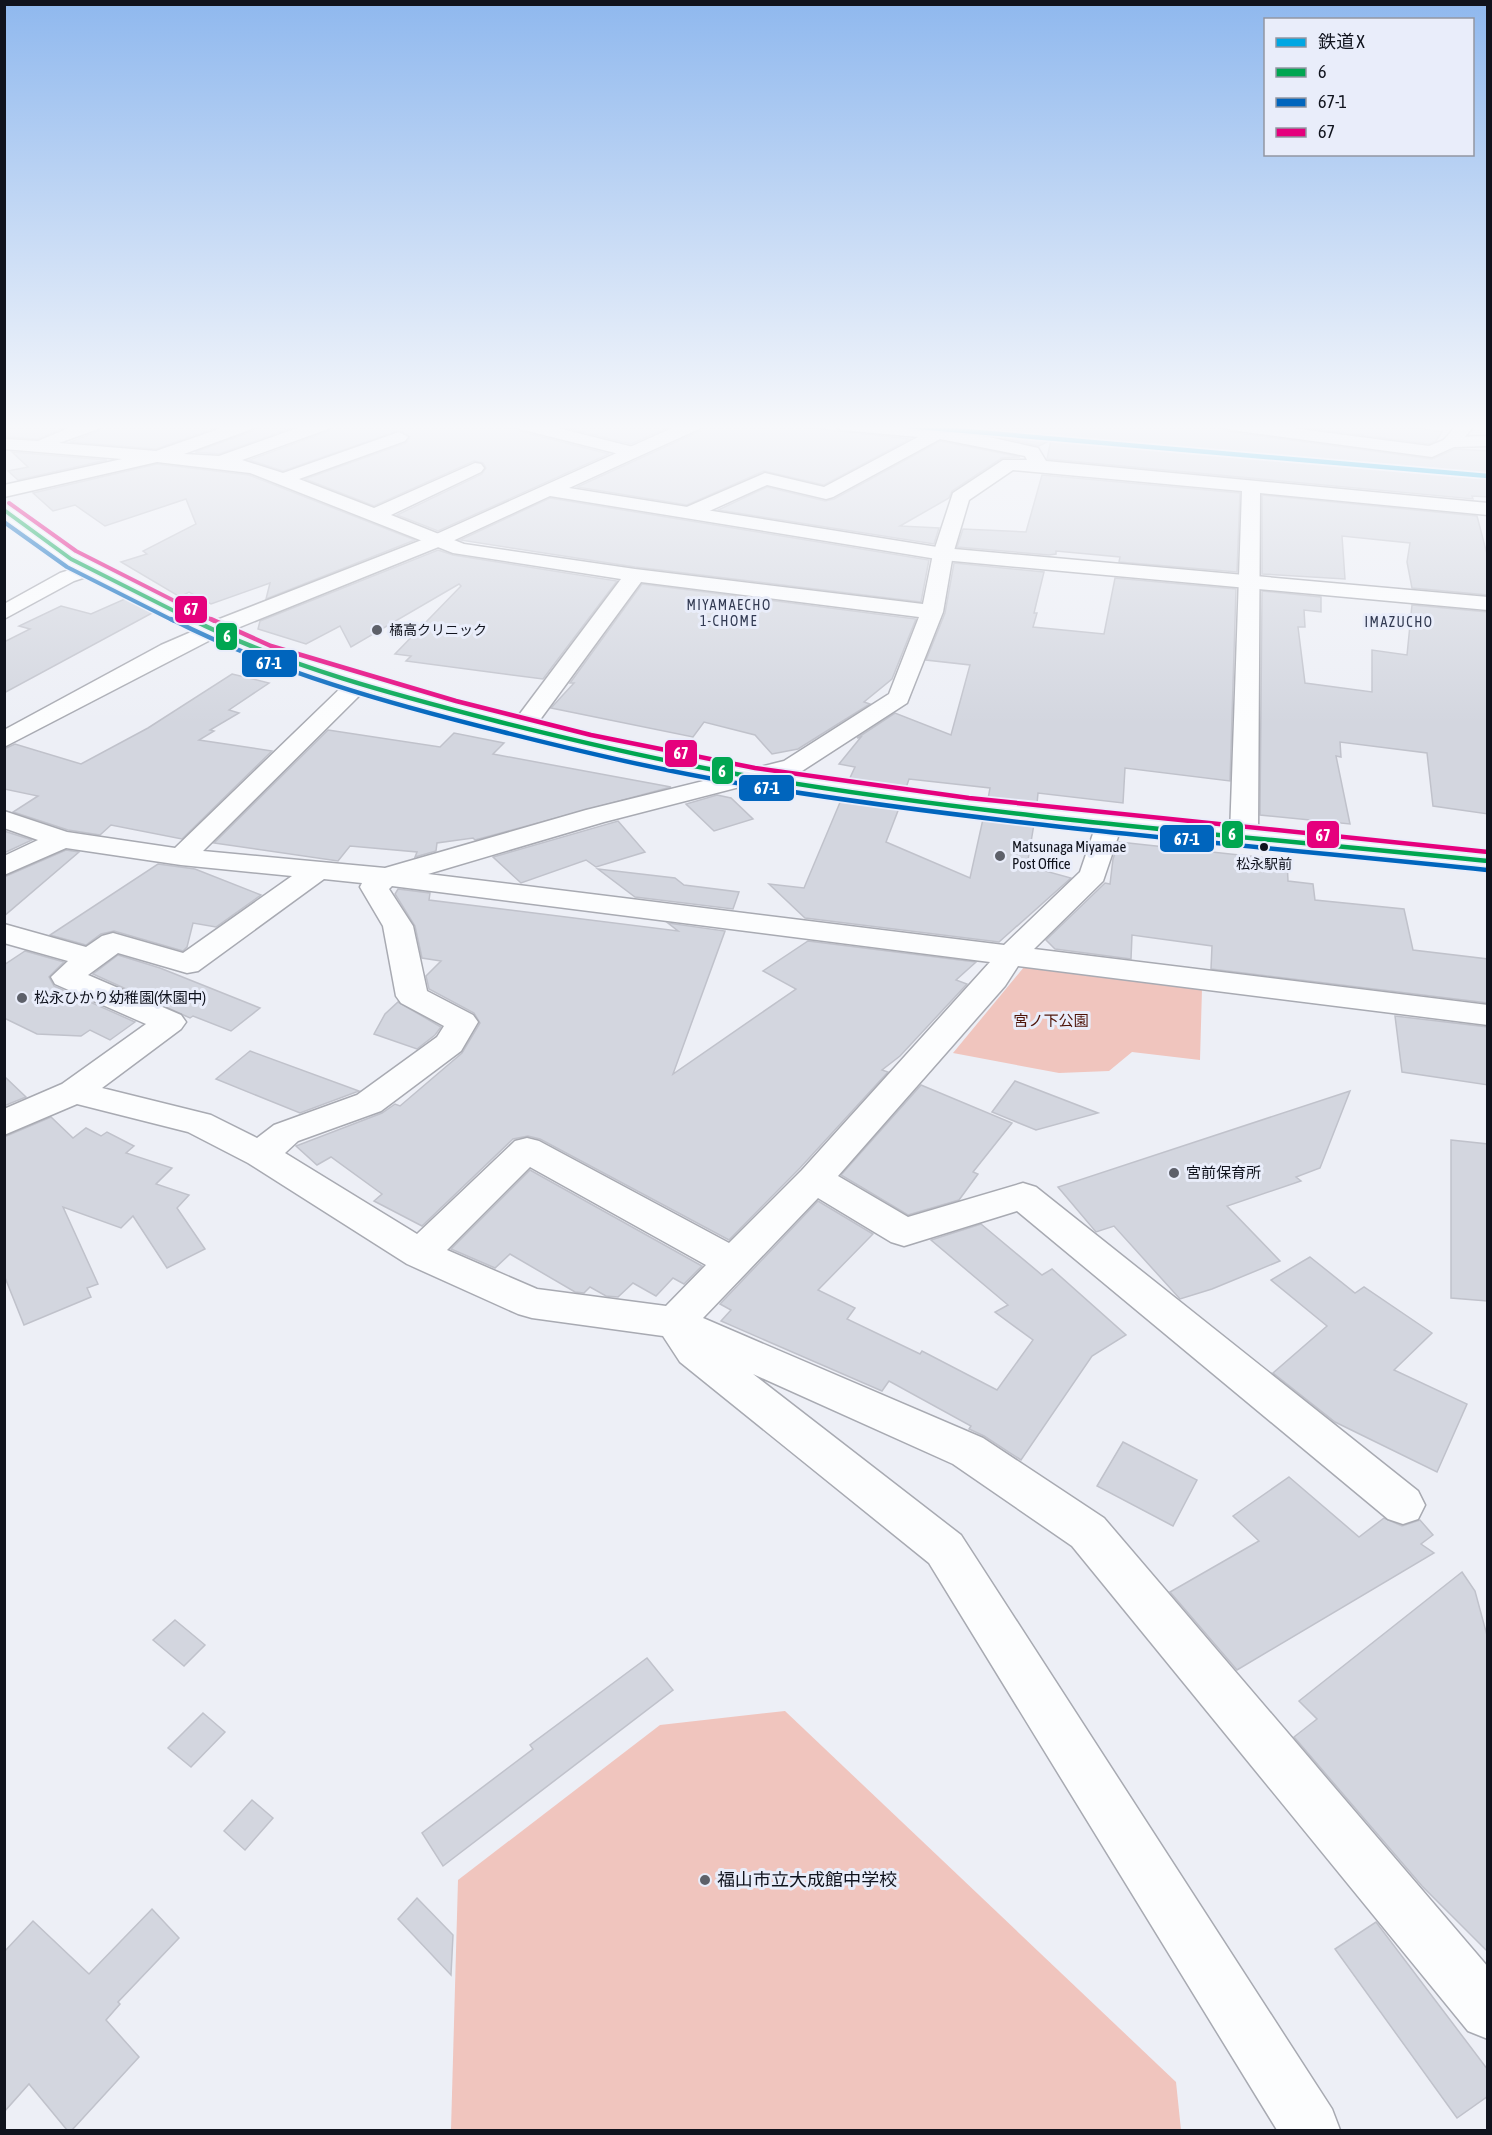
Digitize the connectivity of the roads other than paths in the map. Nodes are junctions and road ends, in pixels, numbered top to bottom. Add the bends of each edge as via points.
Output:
1 (24, 525) edge
2 (400, 525) edge
3 (472, 525) edge
4 (760, 525) edge
5 (952, 525) edge
6 (1251, 525) edge
7 (439, 540) junction
8 (943, 554) junction
9 (90, 569) junction
10 (635, 575) junction
11 (1251, 583) junction
12 (1488, 604) edge
13 (932, 612) junction
14 (4, 613) edge
15 (212, 630) junction
16 (359, 683) junction
17 (522, 727) junction
18 (4, 740) edge
19 (753, 777) junction
20 (4, 819) edge
21 (1110, 822) junction
22 (1244, 835) junction
23 (62, 839) junction
24 (181, 857) junction
25 (1488, 861) edge
26 (4, 867) edge
27 (319, 870) junction
28 (386, 877) junction
29 (4, 933) edge
30 (1009, 957) junction
31 (90, 958) junction
32 (1488, 1015) edge
33 (74, 1092) junction
34 (4, 1123) edge
35 (260, 1154) junction
36 (815, 1179) junction
37 (420, 1254) junction
38 (734, 1263) junction
39 (674, 1322) junction
40 (750, 1374) junction
41 (1403, 1505) dead end
42 (1488, 2011) edge
43 (1311, 2130) edge

1 - 9 main road
2 - 7 main road
3 - 7 main road
4 - 8 main road
5 - 8 main road
6 - 11 main road
7 - 10 main road via 460,549
7 - 15 main road
8 - 11 main road
8 - 13 main road
9 - 14 main road via 66,577
9 - 15 main road
10 - 13 main road
10 - 17 main road
11 - 12 main road
11 - 22 main road
13 - 19 main road via 899,698 793,766
15 - 16 main road via 268,654
15 - 18 main road
16 - 17 main road
16 - 24 main road
17 - 19 main road
19 - 21 main road
19 - 28 main road via 595,816
20 - 23 main road
21 - 22 main road
21 - 30 main road via 1093,875
22 - 25 main road
23 - 24 main road
23 - 26 main road
24 - 27 main road
27 - 28 main road
27 - 31 main road via 187,964 113,942
28 - 30 main road
28 - 35 main road via 374,887 398,926 412,996 462,1023 450,1044 369,1103 286,1133
29 - 31 main road
30 - 32 main road
30 - 36 main road via 994,980
31 - 33 main road via 66,977 170,1022
33 - 34 main road
33 - 35 main road via 199,1123
35 - 37 main road
36 - 38 main road
36 - 41 main road via 904,1232 1023,1196
37 - 38 main road via 527,1150
37 - 39 main road via 531,1304
38 - 39 main road
39 - 40 main road via 694,1351
40 - 42 main road via 968,1451 1088,1532
40 - 43 main road via 945,1549

